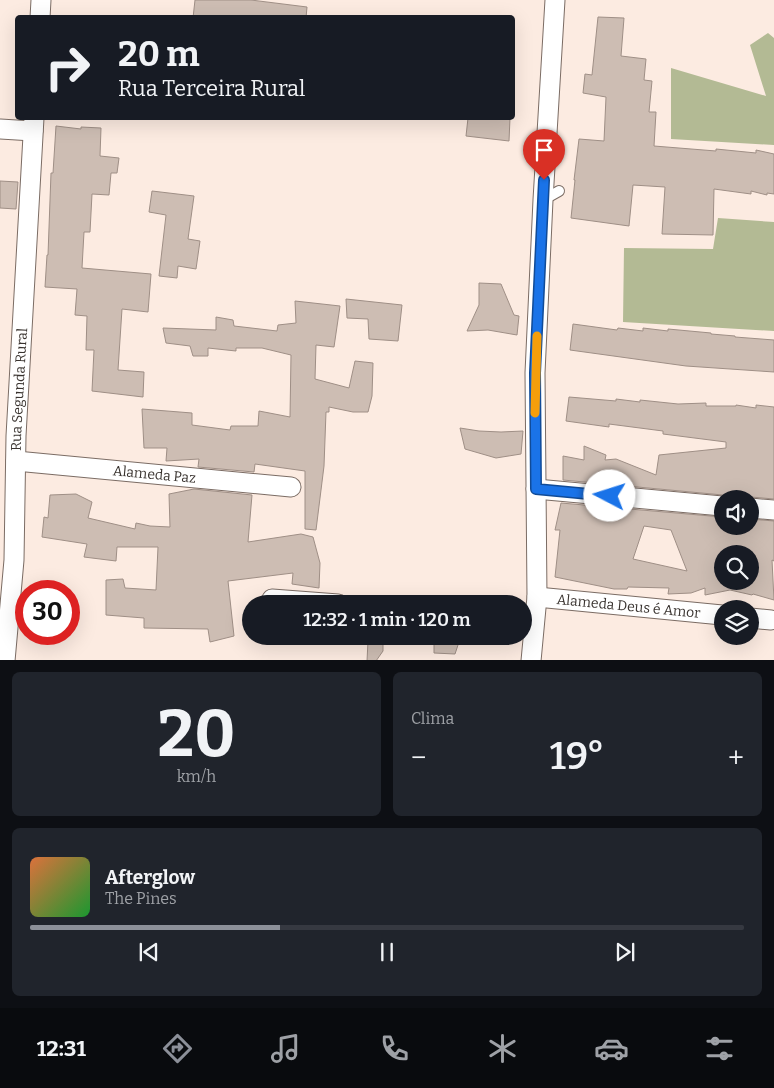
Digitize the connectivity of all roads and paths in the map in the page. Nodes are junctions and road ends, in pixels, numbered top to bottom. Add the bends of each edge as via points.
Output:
1 (41, 0) edge
2 (554, 0) edge
3 (40, 15) edge
4 (33, 124) edge
5 (0, 129) edge
6 (16, 461) junction
7 (291, 487) dead end
8 (536, 489) junction
9 (714, 505) edge
10 (759, 509) edge
11 (774, 510) edge
12 (536, 597) junction
13 (532, 608) edge
14 (714, 614) edge
15 (759, 619) edge
16 (771, 620) dead end
17 (530, 645) edge
18 (5, 660) edge
19 (531, 660) edge

1 - 3 street
2 - 8 street via 551,195
4 - 5 street
4 - 6 street, Rua Segunda Rural via 14,352
6 - 7 street, Alameda Paz
6 - 18 street, Rua Segunda Rural via 14,560
8 - 9 street
8 - 12 street
10 - 11 street
12 - 13 street
12 - 14 street, Alameda Deus é Amor
15 - 16 street
17 - 19 street

